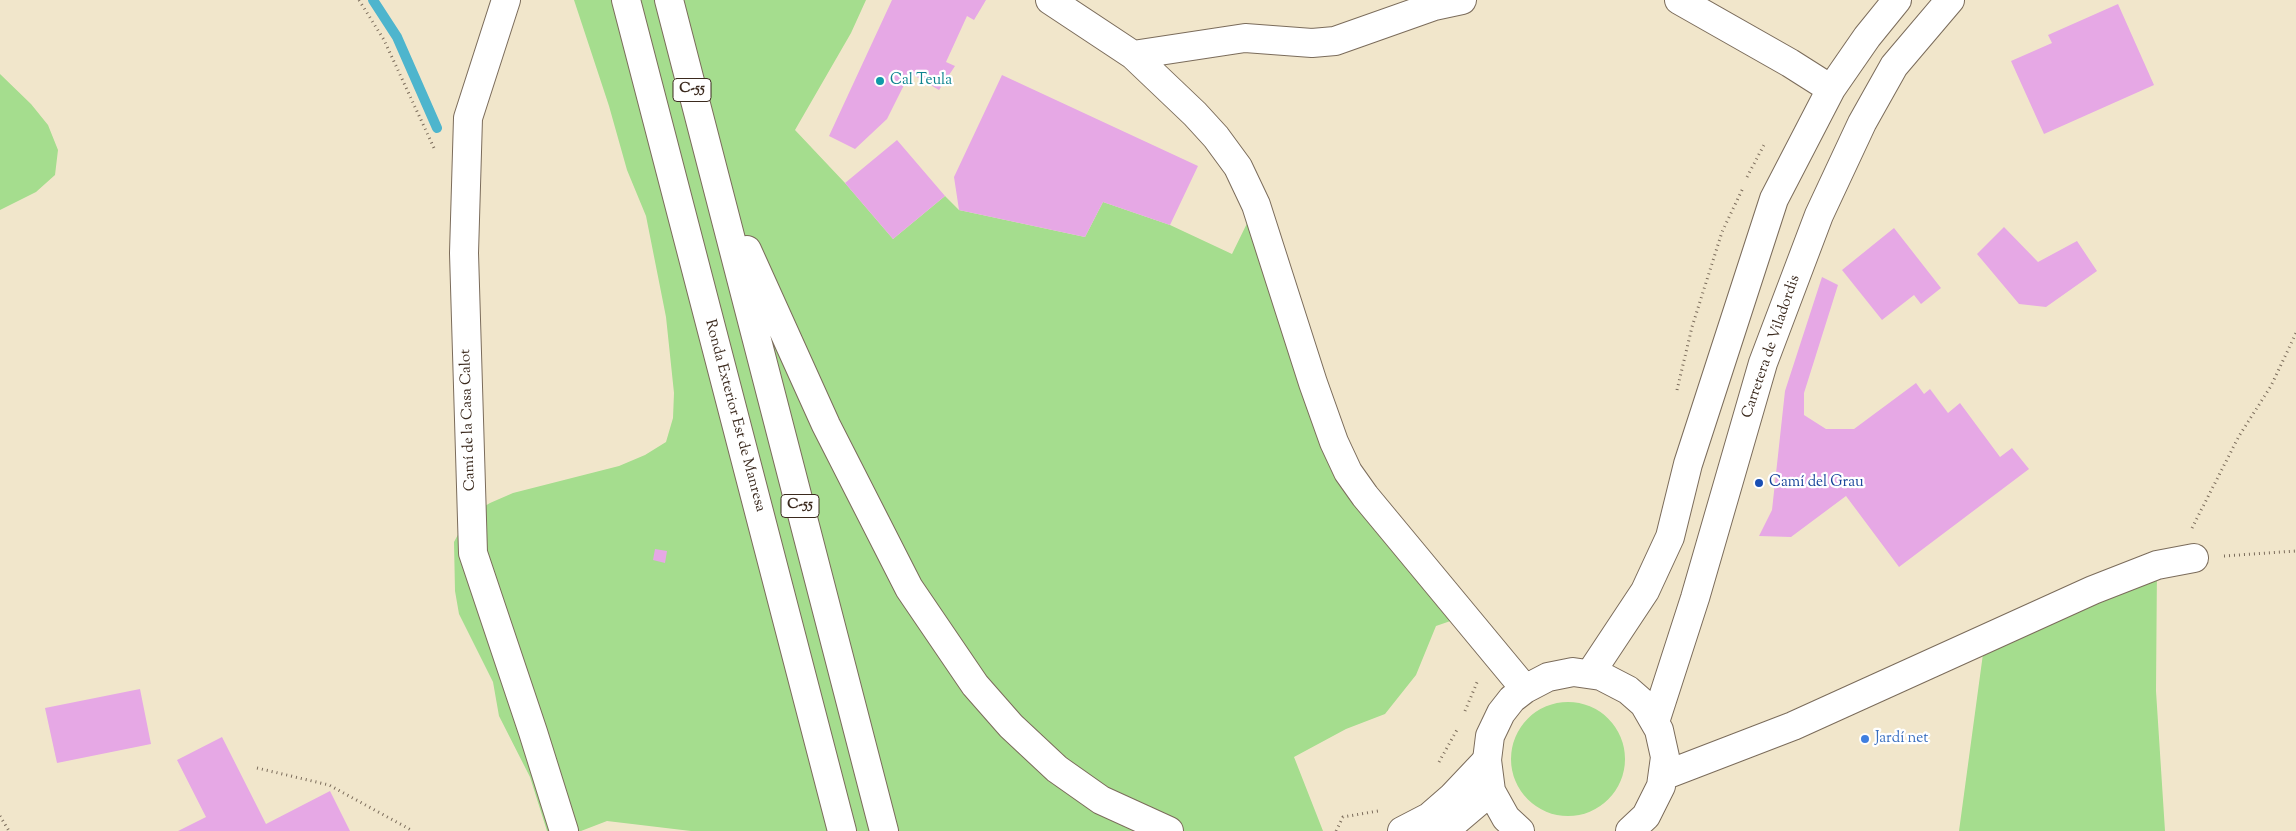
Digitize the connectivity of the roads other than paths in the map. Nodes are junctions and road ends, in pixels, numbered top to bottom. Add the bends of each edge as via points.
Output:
1 (506, 0) edge
2 (626, 0) edge
3 (669, 0) edge
4 (1050, 0) edge
5 (1462, 0) edge
6 (1679, 0) edge
7 (1897, 0) edge
8 (1950, 0) edge
9 (1133, 55) junction
10 (1831, 89) junction
11 (715, 181) junction
12 (2187, 559) road end
13 (1590, 674) junction
14 (1525, 689) junction
15 (1656, 722) junction
16 (1486, 760) junction
17 (1663, 776) junction
18 (1492, 791) junction
19 (1635, 829) edge
20 (564, 831) edge
21 (842, 831) edge
22 (884, 831) edge
23 (1169, 831) edge
24 (1402, 831) edge
25 (1444, 831) edge
26 (1520, 831) edge

1 - 20 main road, Camí de la Casa Calot via 468,118 464,253 473,553
2 - 21 main road, Ronda Exterior Est de Manresa / C-55
3 - 11 main road, C-55
4 - 9 main road
5 - 9 main road via 1434,6 1335,41 1312,43 1245,38
6 - 10 main road
7 - 10 main road
8 - 15 main road, Carretera de Viladordis via 1894,66 1862,123 1819,215 1763,363
9 - 14 main road via 1195,114 1238,167 1256,205 1313,383 1348,472 1364,496
10 - 13 main road via 1774,199 1688,464 1670,537 1645,591
11 - 22 main road, C-55
11 - 23 main road via 826,425 909,588 975,685 1011,726 1057,769 1101,800
12 - 17 main road via 2157,565 2093,590 1793,726
13 - 14 main road via 1556,675
13 - 15 main road via 1628,690 1644,704
14 - 16 main road via 1506,706 1497,720 1490,736
15 - 17 main road via 1664,748
16 - 18 main road
16 - 24 main road via 1429,817
17 - 19 main road via 1657,797
18 - 25 main road
18 - 26 main road via 1506,818

